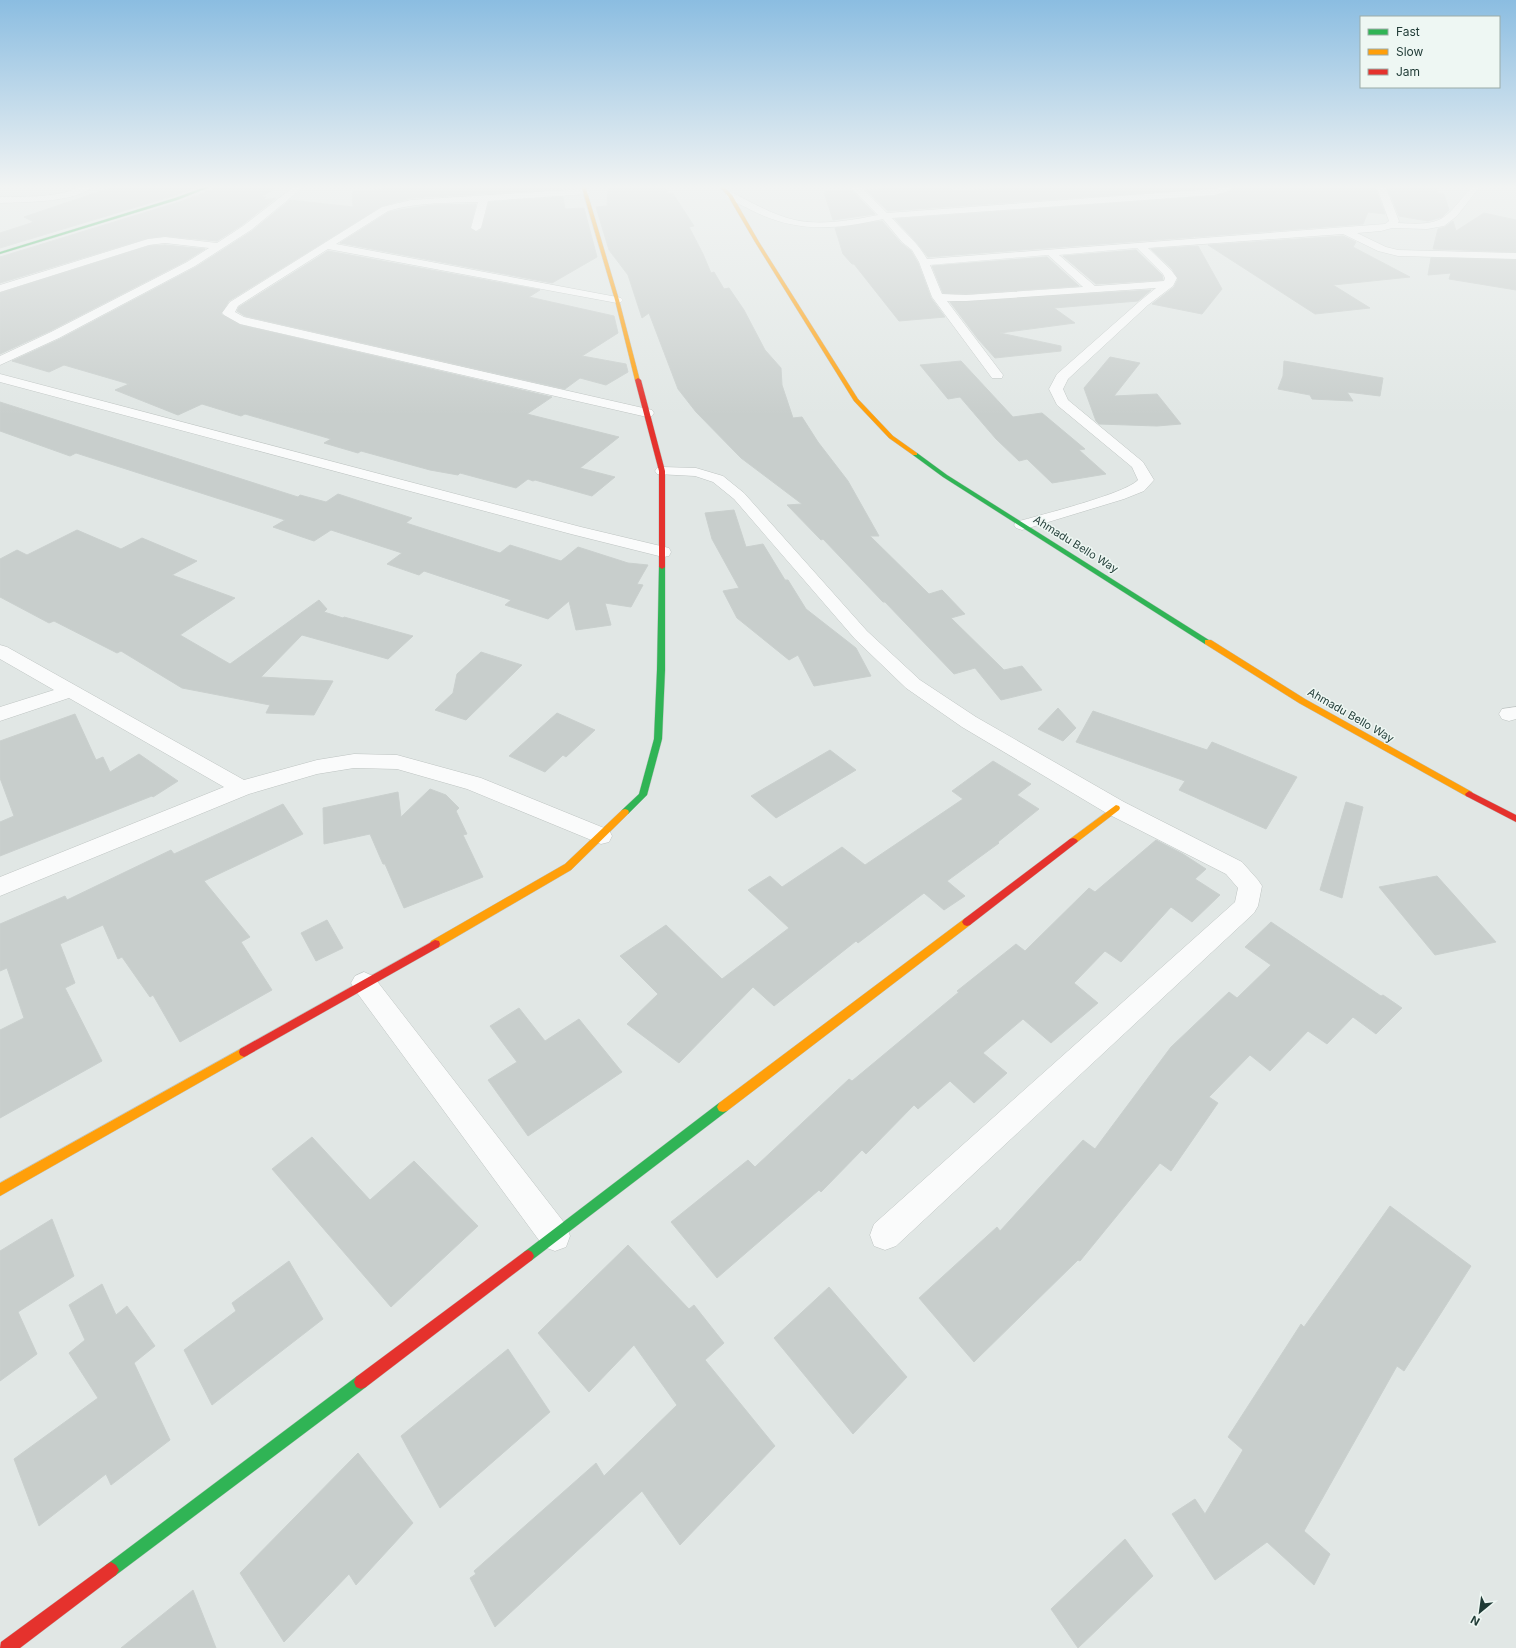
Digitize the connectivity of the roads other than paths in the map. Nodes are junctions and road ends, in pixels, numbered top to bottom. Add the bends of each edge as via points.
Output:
1 (85, 262) edge
2 (194, 262) edge
3 (302, 262) edge
4 (413, 262) edge
5 (606, 262) edge
6 (769, 262) edge
7 (924, 262) edge
8 (1061, 262) edge
9 (1157, 262) edge
10 (1169, 284) junction
11 (0, 289) edge
12 (1092, 289) junction
13 (938, 297) junction
14 (617, 300) junction
15 (0, 360) edge
16 (997, 375) dead end
17 (0, 378) edge
18 (647, 413) junction
19 (662, 471) junction
20 (1022, 525) junction
21 (663, 552) junction
22 (0, 651) edge
23 (71, 691) junction
24 (0, 714) edge
25 (242, 788) junction
26 (1116, 808) junction
27 (1516, 819) edge
28 (601, 836) junction
29 (0, 887) edge
30 (364, 983) junction
31 (0, 1190) edge
32 (885, 1235) dead end
33 (555, 1236) junction
34 (7, 1648) edge

1 - 11 street
2 - 15 street via 55,335
3 - 18 street via 234,304 228,313 240,320
4 - 14 street
5 - 14 street
6 - 20 street, Ahmadu Bello Way via 856,400 891,437 945,476
7 - 13 street
8 - 12 street
9 - 10 street via 1171,278
10 - 12 street
10 - 20 street via 1144,303 1062,377 1056,389 1062,402 1138,465 1146,480 1139,488 1119,496
12 - 13 street via 966,298
13 - 16 street
14 - 18 street
17 - 21 street
18 - 19 street
19 - 21 street
19 - 26 street via 696,472 718,479 738,496 861,635 914,684 969,722
20 - 27 street, Ahmadu Bello Way via 1302,701
21 - 28 street via 658,739 643,795
22 - 23 street
23 - 24 street
23 - 25 street
25 - 28 street via 317,767 354,761 397,762 474,783
25 - 29 street
26 - 32 street via 1234,868 1250,886 1246,906
26 - 33 street
28 - 30 street via 568,867
30 - 31 street
30 - 33 street
33 - 34 street

